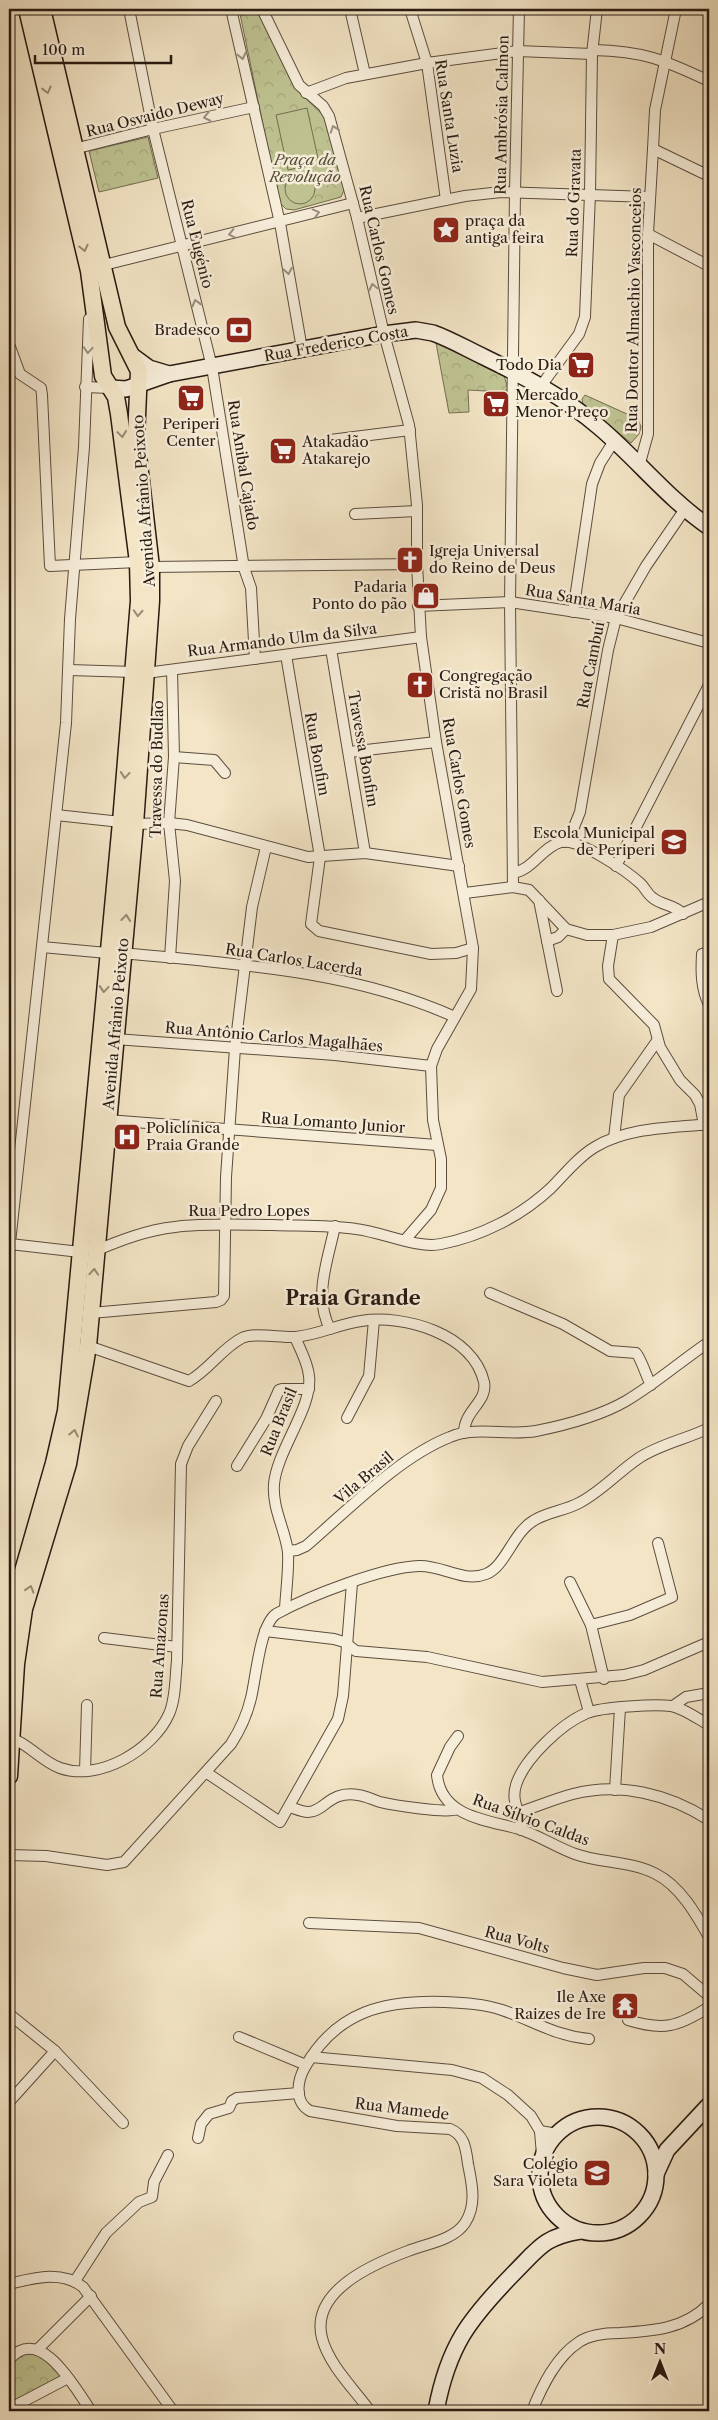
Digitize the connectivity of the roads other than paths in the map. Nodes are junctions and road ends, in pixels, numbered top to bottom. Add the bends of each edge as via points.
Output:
1 (27, 9) edge
2 (42, 9) edge
3 (129, 9) edge
4 (231, 9) edge
5 (262, 9) edge
6 (350, 9) edge
7 (410, 9) edge
8 (519, 9) edge
9 (598, 9) edge
10 (676, 9) edge
11 (518, 51) junction
12 (593, 52) junction
13 (665, 60) junction
14 (428, 63) junction
15 (365, 74) junction
16 (709, 81) edge
17 (306, 93) junction
18 (254, 107) junction
19 (153, 129) junction
20 (653, 149) junction
21 (69, 152) junction
22 (709, 176) edge
23 (514, 191) junction
24 (590, 194) junction
25 (650, 196) junction
26 (446, 200) junction
27 (353, 203) junction
28 (357, 218) junction
29 (280, 223) junction
30 (648, 234) junction
31 (182, 245) junction
32 (104, 265) junction
33 (709, 266) edge
34 (92, 284) junction
35 (384, 334) junction
36 (9, 344) edge
37 (302, 349) junction
38 (134, 357) junction
39 (212, 367) junction
40 (512, 371) junction
41 (169, 374) junction
42 (140, 384) junction
43 (541, 386) junction
44 (85, 387) junction
45 (110, 388) junction
46 (410, 430) junction
47 (330, 440) dead end
48 (614, 441) junction
49 (640, 463) junction
50 (685, 509) junction
51 (417, 511) junction
52 (355, 514) dead end
53 (709, 527) edge
54 (417, 564) junction
55 (145, 565) junction
56 (74, 566) junction
57 (244, 568) junction
58 (510, 602) junction
59 (418, 606) junction
60 (573, 612) junction
61 (616, 618) junction
62 (421, 638) junction
63 (709, 644) edge
64 (331, 649) junction
65 (286, 655) junction
66 (255, 659) junction
67 (69, 670) junction
68 (172, 670) junction
69 (140, 673) junction
70 (709, 685) edge
71 (436, 742) junction
72 (349, 752) junction
73 (174, 756) junction
74 (225, 773) dead end
75 (56, 815) junction
76 (128, 823) junction
77 (169, 823) junction
78 (565, 842) junction
79 (266, 847) junction
80 (365, 853) junction
81 (320, 858) junction
82 (459, 866) junction
83 (616, 866) junction
84 (513, 873) junction
85 (513, 887) junction
86 (465, 893) junction
87 (539, 899) junction
88 (709, 902) edge
89 (683, 914) junction
90 (566, 928) junction
91 (613, 935) junction
92 (547, 941) junction
93 (42, 947) junction
94 (473, 948) junction
95 (709, 952) edge
96 (115, 953) junction
97 (170, 958) junction
98 (244, 966) junction
99 (705, 977) edge
100 (557, 991) dead end
101 (709, 1005) edge
102 (456, 1017) junction
103 (115, 1039) junction
104 (657, 1040) junction
105 (235, 1048) junction
106 (431, 1066) junction
107 (107, 1120) junction
108 (707, 1124) edge
109 (229, 1130) junction
110 (614, 1138) junction
111 (437, 1145) junction
112 (224, 1225) junction
113 (335, 1226) junction
114 (405, 1240) junction
115 (9, 1248) edge
116 (88, 1251) junction
117 (490, 1293) dead end
118 (91, 1313) junction
119 (374, 1320) junction
120 (330, 1329) junction
121 (295, 1337) junction
122 (709, 1342) edge
123 (88, 1346) junction
124 (651, 1385) junction
125 (309, 1389) junction
126 (216, 1401) dead end
127 (347, 1418) dead end
128 (708, 1431) edge
129 (464, 1433) junction
130 (237, 1466) dead end
131 (658, 1543) dead end
132 (288, 1551) junction
133 (570, 1582) dead end
134 (352, 1583) junction
135 (284, 1609) junction
136 (9, 1620) edge
137 (591, 1625) junction
138 (265, 1631) junction
139 (104, 1638) dead end
140 (709, 1642) edge
141 (347, 1645) junction
142 (177, 1647) junction
143 (604, 1678) junction
144 (580, 1680) junction
145 (709, 1693) edge
146 (87, 1705) dead end
147 (673, 1706) junction
148 (620, 1708) junction
149 (589, 1712) junction
150 (709, 1725) edge
151 (458, 1736) dead end
152 (11, 1738) junction
153 (85, 1771) junction
154 (207, 1773) junction
155 (9, 1776) edge
156 (616, 1790) junction
157 (290, 1807) junction
158 (457, 1809) junction
159 (518, 1813) junction
160 (709, 1820) edge
161 (521, 1830) junction
162 (9, 1856) edge
163 (309, 1923) dead end
164 (709, 1937) edge
165 (709, 1996) edge
166 (709, 2007) edge
167 (9, 2014) edge
168 (628, 2020) dead end
169 (239, 2036) dead end
170 (588, 2039) dead end
171 (55, 2051) junction
172 (309, 2061) junction
173 (299, 2095) junction
174 (9, 2102) edge
175 (709, 2105) edge
176 (123, 2123) dead end
177 (540, 2131) junction
178 (557, 2134) junction
179 (198, 2138) dead end
180 (668, 2150) junction
181 (651, 2151) junction
182 (168, 2155) dead end
183 (542, 2155) junction
184 (656, 2174) junction
185 (551, 2210) junction
186 (580, 2231) junction
187 (547, 2240) junction
188 (75, 2281) junction
189 (9, 2284) edge
190 (91, 2296) junction
191 (709, 2304) edge
192 (38, 2349) junction
193 (9, 2360) edge
194 (68, 2378) junction
195 (9, 2409) edge
196 (91, 2411) edge
197 (174, 2411) edge
198 (370, 2411) edge
199 (436, 2411) edge
200 (532, 2411) edge

1 -> 21 main road, Avenida Afrânio Peixoto
2 - 21 main road, Avenida Afrânio Peixoto
3 - 19 street, Rua Eugénio
4 -> 18 street
5 - 17 street, Rua Carlos Gomes
6 - 15 street
7 - 14 street, Rua Santa Luzia
8 - 11 street, Rua Ambrósia Calmon
9 - 12 street, Rua do Gravata
10 - 13 street, Rua Doutor Almachio Vasconceios
11 - 12 street
11 - 14 street
11 - 23 street, Rua Ambrósia Calmon
12 - 13 street via 621,50
12 - 24 street, Rua do Gravata
13 - 16 street
13 - 20 street, Rua Doutor Almachio Vasconceios via 655,110
14 - 15 street
14 - 26 street, Rua Santa Luzia
15 - 17 street
27 -> 17 street, Rua Carlos Gomes via 329,116 323,106
18 -> 19 street, Rua Osvaido Deway
18 - 29 street
19 - 21 street, Rua Osvaido Deway
19 - 31 street, Rua Eugénio
20 - 22 street
20 - 25 street, Rua Doutor Almachio Vasconceios
21 - 32 main road, Avenida Afrânio Peixoto
21 -> 34 main road, Avenida Afrânio Peixoto
23 - 24 street
23 - 26 street
23 - 40 street, Rua Ambrósia Calmon
24 - 25 street
24 - 43 street, Rua do Gravata via 584,323
25 - 30 street, Rua Doutor Almachio Vasconceios
26 - 28 street
27 - 28 street, Rua Carlos Gomes
29 -> 27 street
35 -> 28 street, Rua Carlos Gomes
29 -> 31 street
29 -> 37 street
30 - 33 street
30 - 49 street, Rua Doutor Almachio Vasconceios via 648,434
31 - 32 street
39 -> 31 street, Rua Eugénio
32 - 38 main road, Avenida Afrânio Peixoto via 122,340
34 -> 44 street
34 - 45 main road, Avenida Afrânio Peixoto via 101,367
35 - 37 main road, Rua Frederico Costa
35 - 40 main road, Rua Frederico Costa via 416,330 433,333
35 - 46 street, Rua Carlos Gomes
36 - 56 street via 20,374 41,388 51,568
37 - 39 main road, Rua Frederico Costa
38 - 41 main road, Rua Frederico Costa via 149,368
38 - 42 main road, Avenida Afrânio Peixoto
39 - 41 main road, Rua Frederico Costa
39 - 57 street, Rua Anibal Cajado
40 - 43 main road, Rua Frederico Costa
40 - 58 street, Rua Ambrósia Calmon
41 - 42 main road, Rua Frederico Costa
42 - 45 main road via 122,390
42 - 55 main road, Avenida Afrânio Peixoto via 136,438
43 - 48 main road, Rua Frederico Costa via 580,412
44 - 45 street
44 - 56 street via 84,447
45 -> 55 main road, Avenida Afrânio Peixoto via 116,397
46 - 47 street
46 - 51 street, Rua Carlos Gomes
48 - 49 main road, Rua Frederico Costa
48 - 60 street via 592,484
49 - 50 main road, Rua Frederico Costa
50 - 53 main road, Rua Frederico Costa
50 - 61 street, Rua Cambuí
51 - 52 street
51 - 54 street, Rua Carlos Gomes
54 - 57 street
54 - 59 street, Rua Carlos Gomes
55 - 56 street
55 - 57 street
55 - 69 main road, Avenida Afrânio Peixoto via 138,600
56 - 67 street
57 - 66 street, Rua Anibal Cajado via 251,588
58 - 59 street, Rua Santa Maria
58 - 60 street, Rua Santa Maria
58 - 84 street, Rua Ambrósia Calmon
59 - 62 street, Rua Carlos Gomes
60 - 61 street, Rua Santa Maria
61 - 63 street, Rua Santa Maria
61 - 78 street, Rua Cambuí via 580,812
62 - 64 street, Rua Armando Ulm da Silva
62 - 71 street, Rua Carlos Gomes
64 - 65 street, Rua Armando Ulm da Silva
64 - 72 street, Travessa Bonfim
65 - 66 street, Rua Armando Ulm da Silva
65 - 81 street, Rua Bonfim
66 - 68 street, Rua Armando Ulm da Silva
67 - 69 street, Rua Armando Ulm da Silva
67 - 75 street
68 - 69 street, Rua Armando Ulm da Silva
68 - 73 street, Travessa do Budlao
69 - 76 main road, Avenida Afrânio Peixoto
70 - 83 street
71 - 72 street
71 - 82 street, Rua Carlos Gomes
72 - 80 street, Travessa Bonfim
73 - 74 street via 214,760
73 - 77 street, Travessa do Budlao
75 - 76 street
75 - 93 street
76 - 77 street
76 - 96 main road, Avenida Afrânio Peixoto
77 - 79 street via 204,829
77 - 97 street, Travessa do Budlao via 175,881
78 - 83 street via 574,842
78 - 84 street via 554,844 524,869
79 - 81 street
79 - 98 street via 252,907
80 - 81 street
80 - 82 street
81 - 94 street, Rua Bonfim via 310,918 314,928 425,954
82 - 86 street, Rua Carlos Gomes
83 - 89 street via 642,884 652,898 672,905
84 - 85 street, Rua Ambrósia Calmon
85 - 86 street
85 - 87 street via 529,890
86 - 94 street, Rua Carlos Gomes
87 - 90 street
87 - 92 street
88 - 89 street
89 - 91 street via 651,927
90 - 91 street via 587,935
90 - 92 street via 558,937
91 - 104 street via 609,979 654,1025
92 - 100 street
93 - 96 street, Rua Carlos Lacerda
93 - 115 street
94 - 102 street, Rua Carlos Gomes via 471,989
95 - 99 street via 702,954
96 - 97 street, Rua Carlos Lacerda
96 - 103 main road, Avenida Afrânio Peixoto
96 -> 116 main road, Avenida Afrânio Peixoto
97 - 98 street, Rua Carlos Lacerda
98 - 102 street, Rua Carlos Lacerda via 306,973 381,989
98 - 105 street
99 - 101 street via 703,991
102 - 106 street, Rua Carlos Gomes
103 - 105 street, Rua Antônio Carlos Magalhães
103 - 107 main road, Avenida Afrânio Peixoto
104 - 108 street via 680,1080 695,1095
104 - 110 street via 619,1095
105 - 106 street, Rua Antônio Carlos Magalhães
105 - 109 street
106 - 111 street, Rua Carlos Gomes
107 - 109 street, Rua Lomanto Junior
107 - 116 main road, Avenida Afrânio Peixoto
108 - 110 street, Rua Pedro Lopes
109 - 111 street, Rua Lomanto Junior
109 - 112 street
110 - 114 street, Rua Pedro Lopes via 584,1154 523,1210 478,1234 439,1245 420,1245
111 - 114 street, Rua Carlos Gomes via 442,1188 431,1210
112 - 113 street, Rua Pedro Lopes
112 - 116 street, Rua Pedro Lopes via 174,1227
112 - 118 street via 226,1292 222,1300
113 - 114 street, Rua Pedro Lopes via 380,1232
113 - 120 street via 321,1290 322,1310
115 - 116 street, Rua Pedro Lopes
118 -> 116 main road, Avenida Afrânio Peixoto
116 - 136 main road, Avenida Afrânio Peixoto via 66,1411
117 - 124 street via 564,1324 610,1351 636,1353
118 - 123 main road, Avenida Afrânio Peixoto
119 - 120 street
119 - 127 street via 369,1376
119 - 129 street via 406,1322 432,1330 469,1356 481,1374 485,1388 468,1415
120 - 121 street
121 - 123 street via 244,1337 189,1381
121 - 125 street, Rua Brasil via 309,1373
122 - 124 street, Vila Brasil
152 -> 123 main road, Avenida Afrânio Peixoto via 24,1609 68,1464
124 - 129 street, Vila Brasil via 609,1409 547,1429 521,1434
125 - 130 street via 280,1389
125 - 132 street, Rua Brasil via 276,1469 275,1502
126 - 142 street, Rua Amazonas via 180,1464 181,1557
128 - 134 street via 649,1452 589,1498 533,1520 516,1536 496,1568 488,1574 466,1576 416,1566
129 - 132 street, Vila Brasil via 440,1441 403,1464 306,1546
131 - 137 street via 672,1597 630,1615
132 - 135 street, Rua Brasil
133 - 137 street
134 - 135 street
134 - 141 street
135 - 138 street via 269,1619
137 - 143 street
138 - 141 street via 334,1639
138 - 154 street via 240,1730
139 - 142 street
140 - 143 street via 644,1670
141 - 144 street via 356,1651 427,1658 525,1680
141 - 157 street via 338,1719
142 - 153 street, Rua Amazonas via 171,1707 158,1730 144,1745 122,1760
143 - 144 street
144 - 149 street
145 - 147 street via 686,1697
146 - 153 street
147 - 148 street
147 - 150 street
148 - 149 street
148 - 156 street
149 - 159 street via 552,1737 520,1776 514,1798
151 - 158 street via 437,1775 441,1790
152 - 153 street, Rua Amazonas via 59,1768
152 - 155 main road, Avenida Afrânio Peixoto
154 - 157 street via 280,1822
154 - 162 street via 124,1862 107,1865 40,1856
156 - 159 street via 572,1794
156 - 160 street via 668,1798
157 - 158 street, Rua Sílvio Caldas via 315,1811 330,1799 350,1794 441,1812
158 - 161 street, Rua Sílvio Caldas
159 - 161 street
161 - 164 street, Rua Sílvio Caldas via 576,1854 655,1873 683,1898
163 - 165 street, Rua Volts via 419,1928 597,1975 665,1968 683,1974
166 - 168 street via 688,2021 671,2026 655,2027
167 - 171 street
169 - 172 street
170 - 172 street via 560,2034 487,2006 400,2002 358,2015 331,2036
171 - 174 street
171 - 176 street
172 - 173 street via 300,2080
172 - 177 street via 452,2070 482,2078 508,2094 531,2116
173 - 179 street via 237,2098 229,2108 204,2118
173 - 198 street, Rua Mamede via 303,2106 316,2113 407,2127 450,2129 458,2133 466,2146 473,2197 471,2211 462,2227 451,2235 376,2265 337,2291 324,2309 321,2330 326,2349
175 - 180 main road
177 - 178 street
177 - 183 street
178 - 181 main road via 575,2121 605,2117 632,2128
178 - 183 main road
180 - 181 main road
180 - 184 main road
181 - 184 main road
182 - 188 street via 154,2182 152,2197 139,2202 106,2233
183 - 185 main road via 539,2174 542,2193
184 - 186 main road via 654,2192 646,2209 633,2222 608,2232
185 - 186 main road via 564,2223
185 - 187 main road
186 - 187 main road
187 - 199 main road via 487,2300 470,2322 450,2359
188 - 189 street via 64,2277 43,2277
188 - 190 street
190 - 192 street
190 - 197 street
191 - 200 street via 692,2319 680,2324 646,2331 609,2333 580,2341 549,2377
192 - 193 street via 20,2350
192 - 194 street
194 - 195 street
194 - 196 street

